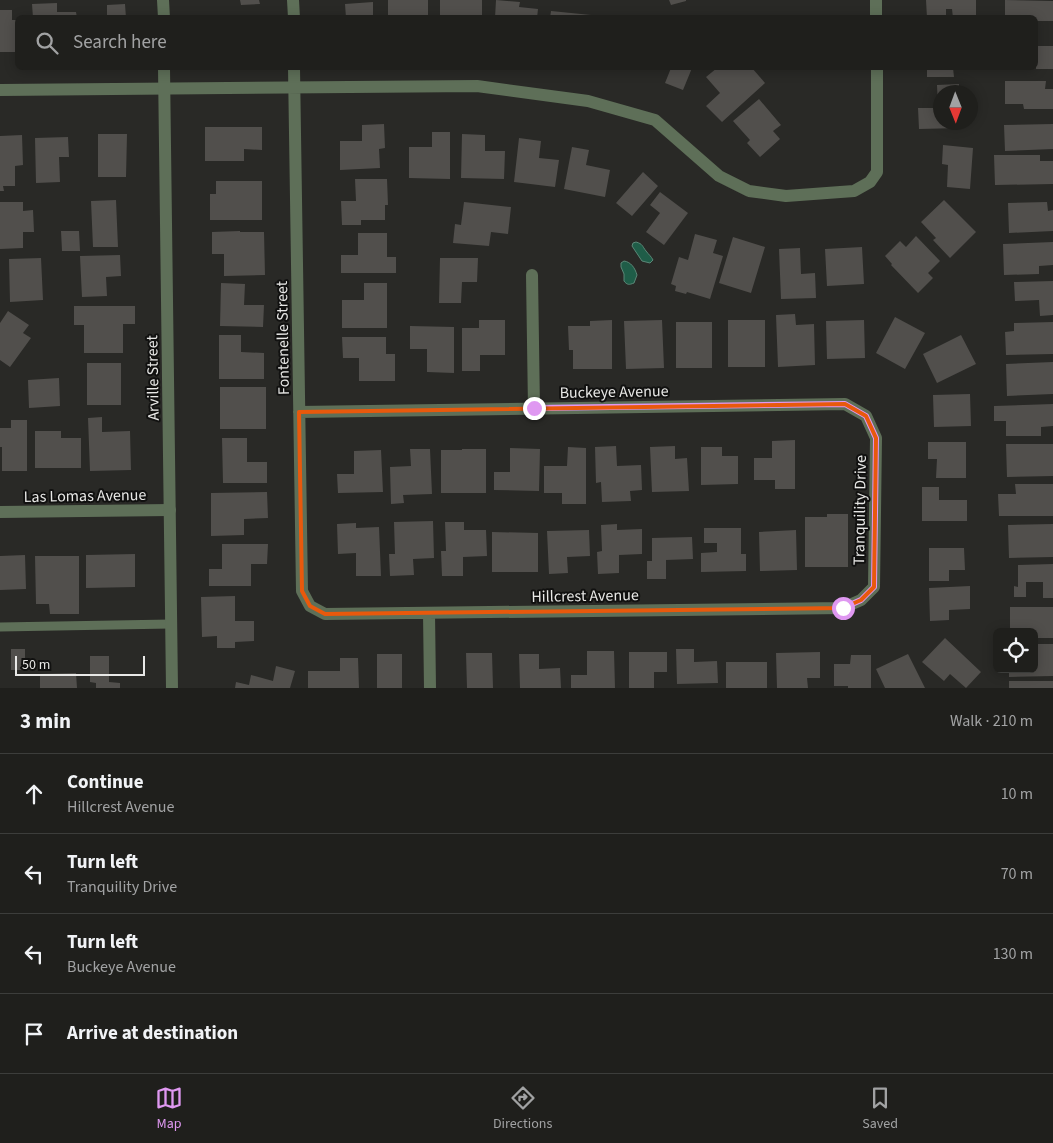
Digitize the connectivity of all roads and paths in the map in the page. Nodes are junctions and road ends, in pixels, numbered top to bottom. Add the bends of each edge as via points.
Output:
1 (163, 0) edge
2 (293, 0) edge
3 (876, 0) edge
4 (164, 15) edge
5 (294, 15) edge
6 (876, 15) edge
7 (164, 70) edge
8 (294, 70) edge
9 (877, 70) edge
10 (294, 87) junction
11 (164, 89) junction
12 (0, 90) edge
13 (532, 275) dead end
14 (534, 408) junction
15 (299, 412) junction
16 (866, 416) joint
17 (170, 510) junction
18 (0, 512) edge
19 (861, 600) joint
20 (310, 606) joint
21 (429, 613) junction
22 (171, 624) junction
23 (0, 628) edge
24 (172, 688) edge
25 (430, 688) edge

1 - 4 street
2 - 5 street
3 - 6 street
7 - 11 street, Arville Street
8 - 10 street, Fontenelle Street
9 - 10 street via 877,172 870,182 854,191 786,196 749,191 719,176 655,120 588,101 477,86
10 - 11 street
10 - 15 street, Fontenelle Street
11 - 12 street
11 - 17 street, Arville Street
13 - 14 street
14 - 15 street, Buckeye Avenue
14 - 16 street, Buckeye Avenue via 845,404
15 - 20 street, Fontenelle Street via 302,591
16 - 19 street, Tranquility Drive via 876,438 874,587
17 - 18 street, Las Lomas Avenue
17 - 22 street, Arville Street
19 - 21 street, Hillcrest Avenue via 843,608
20 - 21 street, Hillcrest Avenue via 326,614
21 - 25 street
22 - 23 lane
22 - 24 street, Arville Street

